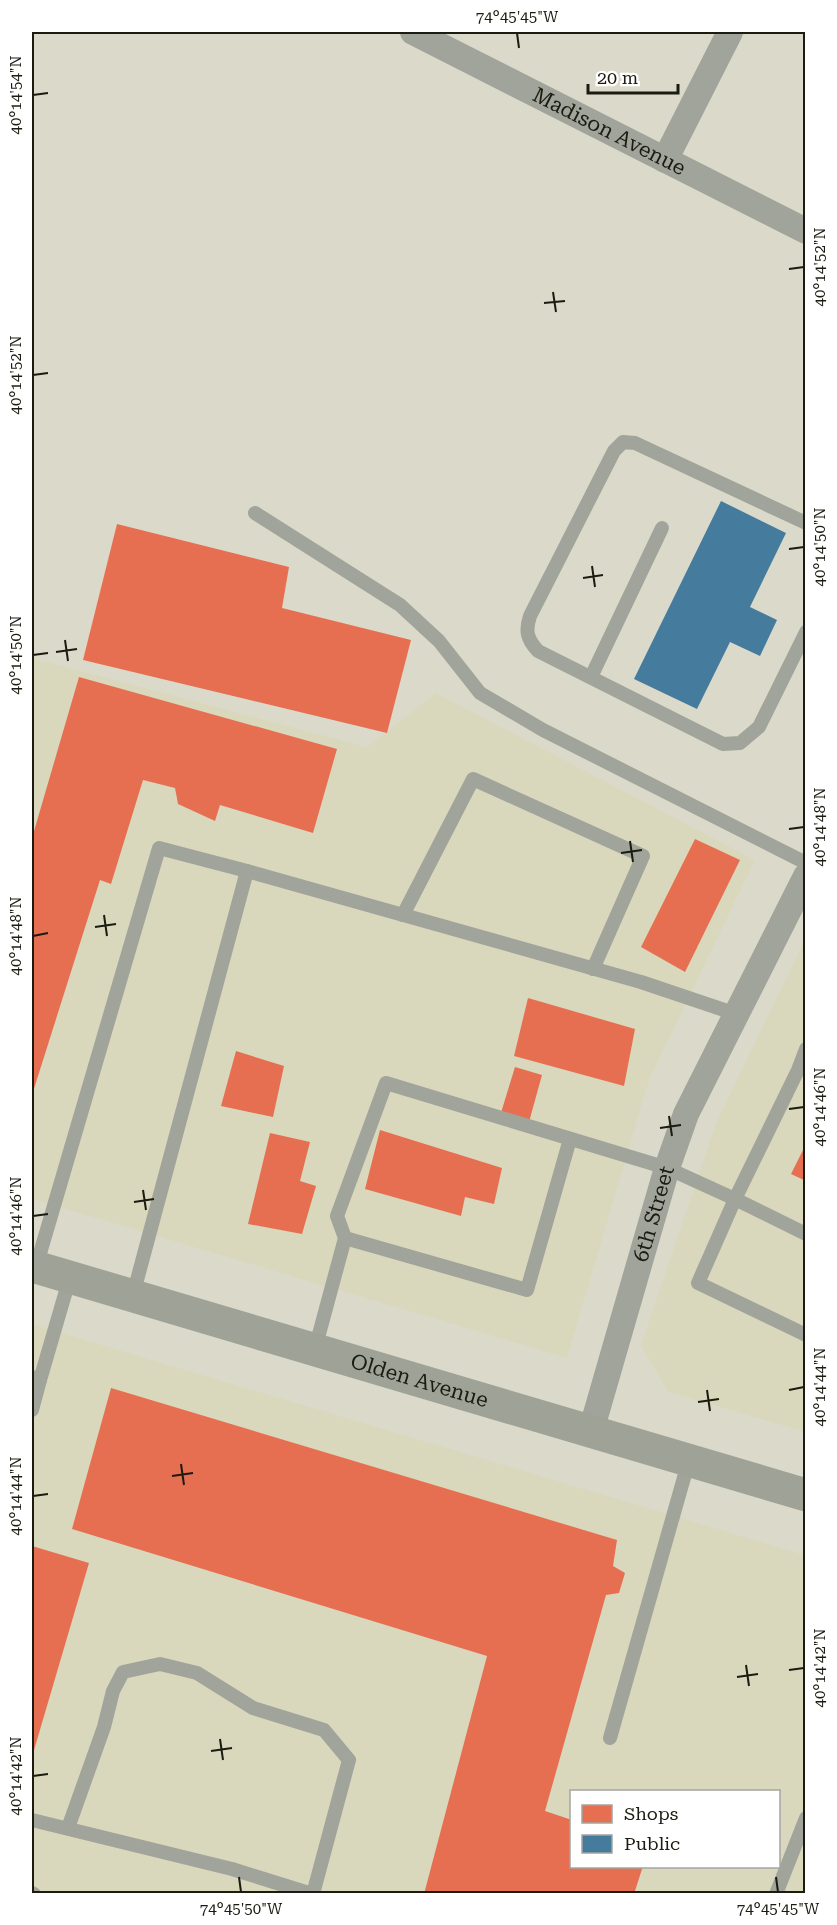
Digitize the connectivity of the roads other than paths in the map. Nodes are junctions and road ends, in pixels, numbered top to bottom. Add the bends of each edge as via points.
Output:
1 (413, 32) edge
2 (730, 32) edge
3 (665, 160) junction
4 (806, 231) edge
5 (255, 513) dead end
6 (804, 523) edge
7 (662, 528) dead end
8 (806, 632) edge
9 (591, 677) junction
10 (806, 863) edge
11 (247, 871) junction
12 (806, 876) edge
13 (403, 915) junction
14 (593, 969) junction
15 (736, 1014) junction
16 (806, 1049) edge
17 (570, 1139) junction
18 (667, 1168) junction
19 (735, 1199) junction
20 (806, 1234) edge
21 (345, 1238) junction
22 (34, 1266) edge
23 (70, 1276) junction
24 (134, 1295) junction
25 (806, 1335) edge
26 (315, 1349) junction
27 (36, 1378) edge
28 (32, 1410) edge
29 (591, 1431) junction
30 (689, 1460) junction
31 (806, 1495) edge
32 (610, 1738) dead end
33 (806, 1818) edge
34 (32, 1820) edge
35 (68, 1828) junction
36 (313, 1893) edge
37 (776, 1893) edge

1 - 3 street, Madison Avenue
2 - 3 street
3 - 4 street, Madison Avenue
5 - 10 lane via 400,605 439,641 480,693 543,730
6 - 9 lane via 635,443 623,441 614,451 526,627 528,640 538,651
7 - 9 lane
8 - 9 lane via 759,727 740,743 723,744
11 - 13 lane
11 - 22 lane via 159,848
11 - 24 lane
12 - 15 street, 6th Street
13 - 14 lane
13 - 14 lane via 473,779 643,856
14 - 15 lane
15 - 18 street, 6th Street via 686,1114
16 - 19 lane
17 - 18 lane
17 - 21 lane via 527,1290
17 - 21 lane via 386,1083 338,1216
18 - 19 lane
18 - 29 street, 6th Street
19 - 20 lane
19 - 25 lane via 698,1283
21 - 26 lane
22 - 23 main road, Olden Avenue
23 - 24 main road, Olden Avenue
23 - 27 lane
24 - 26 main road, Olden Avenue
26 - 29 main road, Olden Avenue
27 - 28 lane
29 - 30 main road, Olden Avenue
30 - 31 main road, Olden Avenue
30 - 32 lane
33 - 37 lane
34 - 35 lane
35 - 36 lane
35 - 36 lane via 113,1691 123,1672 160,1664 197,1673 253,1708 324,1730 349,1760

